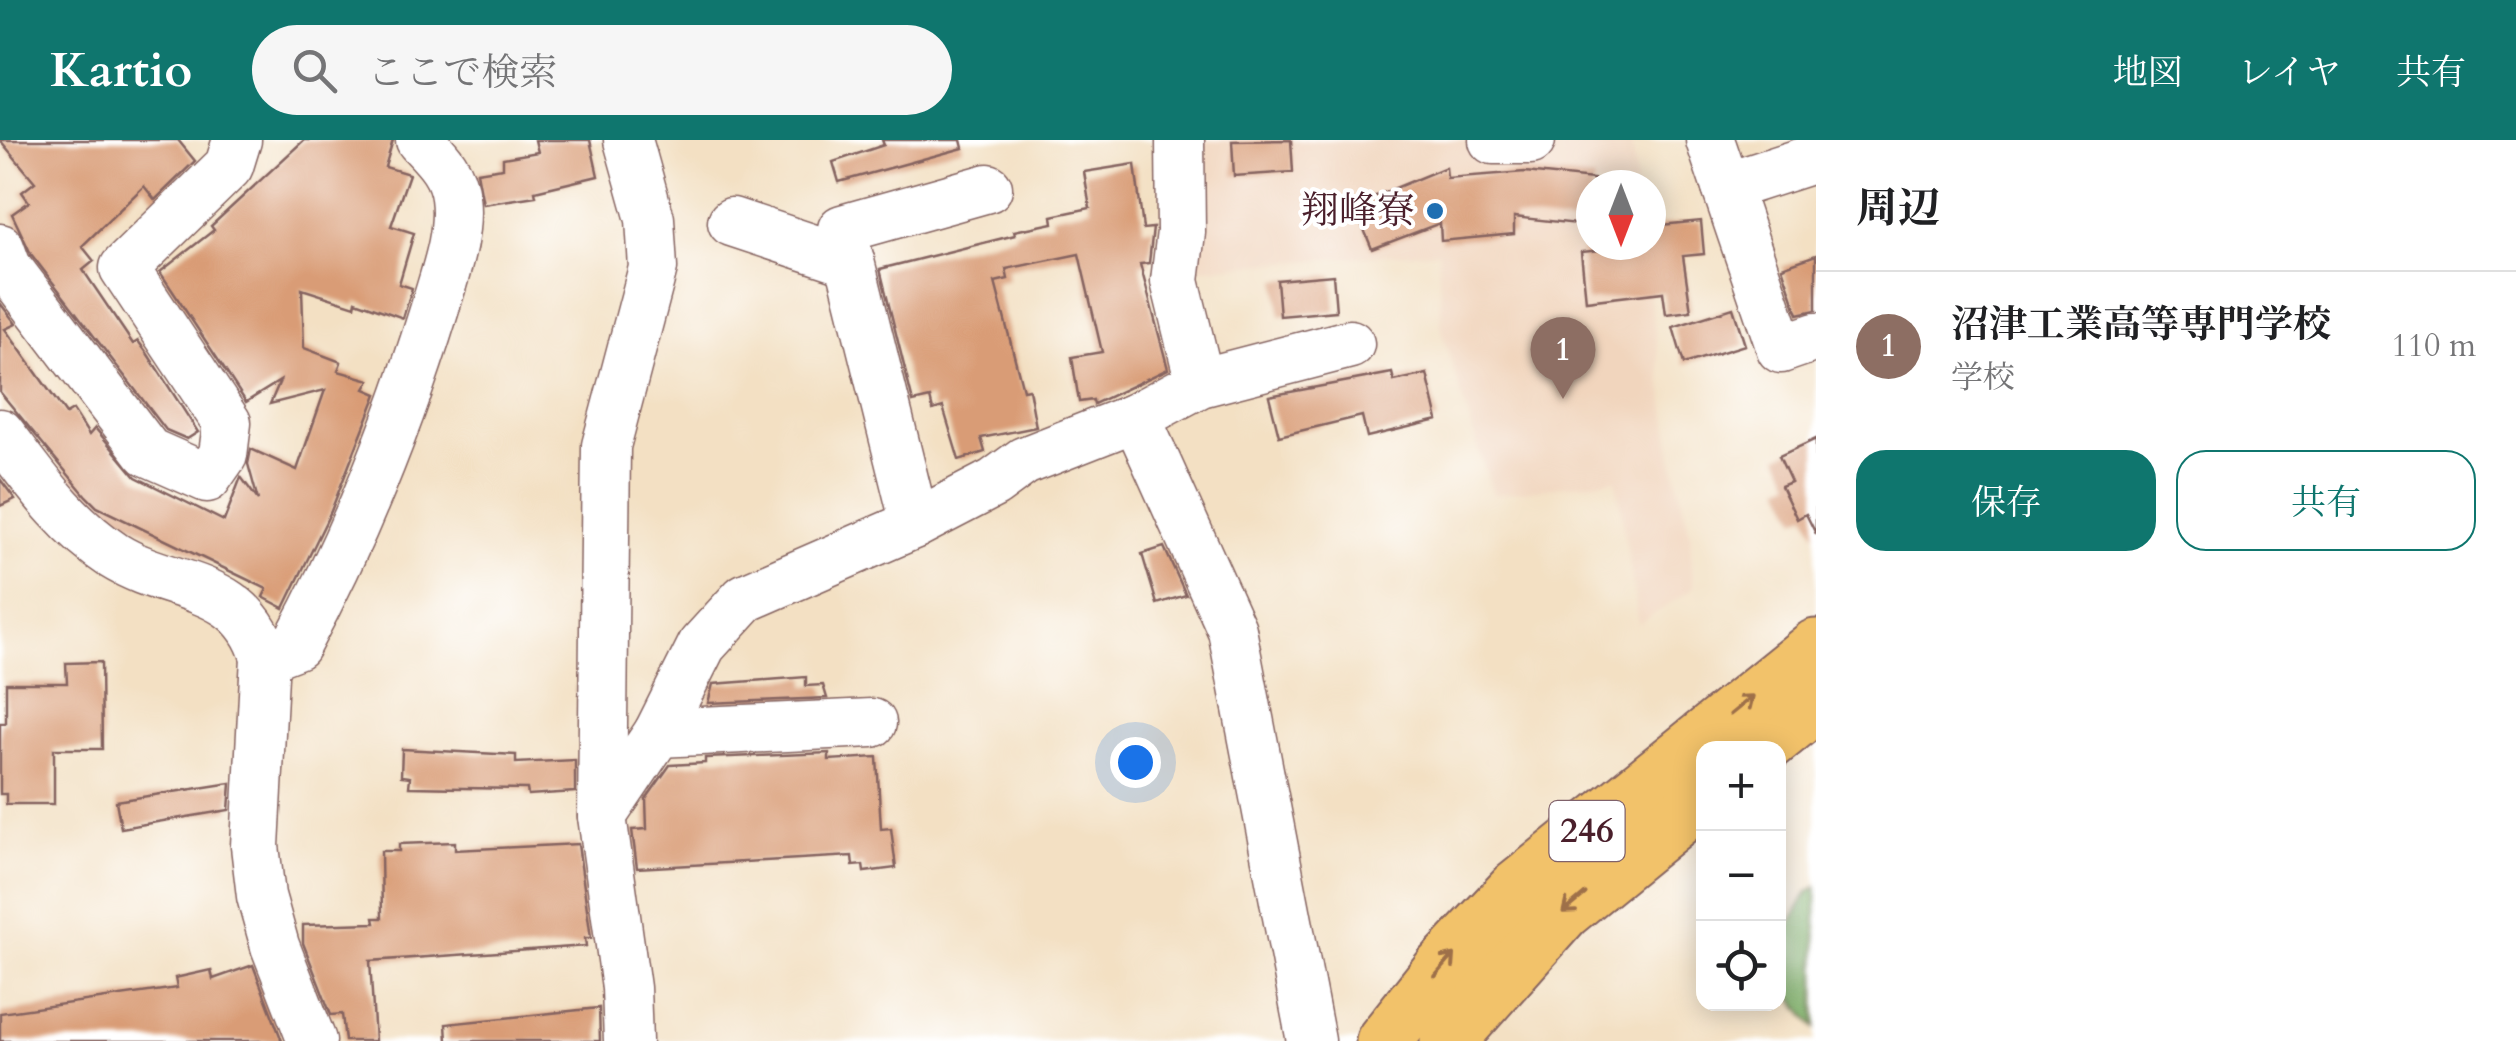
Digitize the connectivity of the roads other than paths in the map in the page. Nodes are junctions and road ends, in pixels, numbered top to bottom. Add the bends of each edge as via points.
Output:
1 (420, 140) edge
2 (628, 140) edge
3 (1180, 140) edge
4 (1493, 140) edge
5 (1531, 140) edge
6 (1710, 140) edge
7 (223, 148) edge
8 (1816, 158) edge
9 (988, 188) dead end
10 (1726, 188) junction
11 (732, 222) dead end
12 (0, 248) edge
13 (850, 261) junction
14 (1816, 337) edge
15 (1350, 344) dead end
16 (1200, 383) junction
17 (1136, 417) junction
18 (0, 433) edge
19 (914, 524) junction
20 (1816, 647) edge
21 (265, 658) junction
22 (1816, 704) edge
23 (872, 724) dead end
24 (658, 733) junction
25 (1771, 741) edge
26 (1696, 804) edge
27 (602, 816) junction
28 (312, 1041) edge
29 (628, 1041) edge
30 (1311, 1041) edge
31 (1384, 1041) edge
32 (1448, 1041) edge

1 - 21 street via 450,173 456,200 452,252 345,555 296,645
2 - 27 street via 650,219 653,268 606,446
3 - 16 street via 1175,281
4 - 5 street
6 - 10 street
7 - 12 street via 124,268 227,423 223,456 208,478 148,452 6,267
8 - 10 street
9 - 13 street via 842,229
10 - 14 street via 1781,349
11 - 13 street
13 - 19 street
15 - 16 street
16 - 17 street
17 - 19 street via 1024,461
17 - 30 street via 1232,630
18 - 21 street via 64,518 116,558 239,610
19 - 24 street via 745,598 702,645
31 -> 20 highway, 246 via 1516,889
21 - 28 street via 257,862 275,946
22 - 25 highway
23 - 24 street
24 - 27 street
26 -> 32 highway, 246 via 1563,912
27 - 29 street

